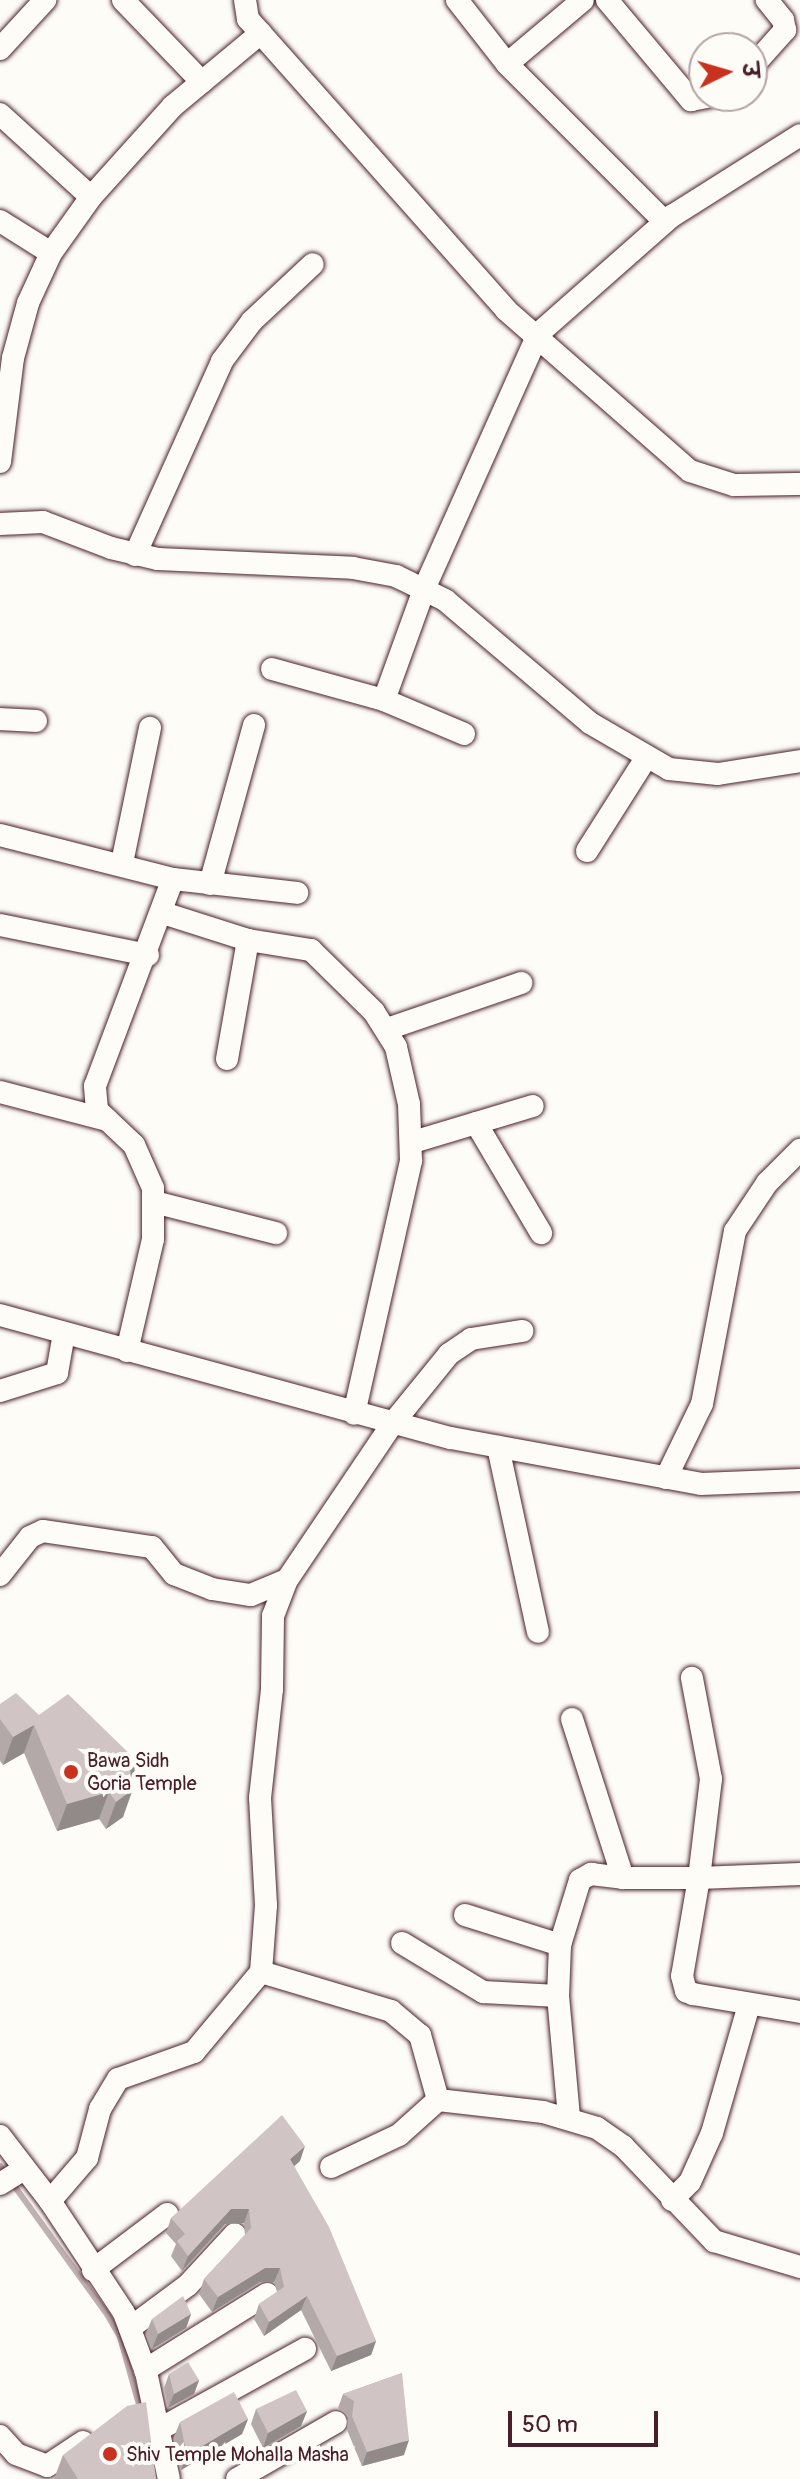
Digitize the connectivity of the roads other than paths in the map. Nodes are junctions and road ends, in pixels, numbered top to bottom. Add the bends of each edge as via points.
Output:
1 (45, 0) edge
2 (123, 0) edge
3 (245, 0) edge
4 (457, 0) edge
5 (583, 0) edge
6 (607, 0) edge
7 (767, 0) edge
8 (261, 33) junction
9 (0, 49) edge
10 (768, 49) edge
11 (507, 64) junction
12 (202, 82) junction
13 (688, 96) edge
14 (0, 114) edge
15 (800, 135) edge
16 (91, 197) junction
17 (0, 221) edge
18 (665, 222) junction
19 (51, 253) junction
20 (313, 264) dead end
21 (538, 334) junction
22 (0, 462) edge
23 (800, 484) edge
24 (0, 524) edge
25 (135, 555) junction
26 (425, 587) junction
27 (272, 669) dead end
28 (384, 700) junction
29 (0, 719) edge
30 (36, 721) dead end
31 (254, 725) dead end
32 (150, 728) dead end
33 (464, 734) dead end
34 (646, 758) junction
35 (800, 761) edge
36 (0, 835) edge
37 (587, 851) dead end
38 (122, 863) junction
39 (173, 879) junction
40 (210, 884) junction
41 (297, 893) dead end
42 (163, 913) junction
43 (0, 925) edge
44 (248, 940) junction
45 (148, 955) junction
46 (521, 983) dead end
47 (387, 1029) junction
48 (227, 1059) dead end
49 (0, 1092) edge
50 (533, 1106) dead end
51 (112, 1122) junction
52 (476, 1123) junction
53 (413, 1142) junction
54 (800, 1150) edge
55 (154, 1202) junction
56 (276, 1233) dead end
57 (541, 1233) dead end
58 (0, 1315) edge
59 (522, 1331) dead end
60 (64, 1334) junction
61 (127, 1351) junction
62 (0, 1391) edge
63 (354, 1414) junction
64 (393, 1423) junction
65 (498, 1447) junction
66 (666, 1478) junction
67 (800, 1480) edge
68 (0, 1575) edge
69 (287, 1580) junction
70 (538, 1632) dead end
71 (692, 1678) dead end
72 (572, 1719) dead end
73 (800, 1874) edge
74 (623, 1878) junction
75 (699, 1878) junction
76 (465, 1915) dead end
77 (402, 1943) dead end
78 (560, 1945) junction
79 (261, 1972) junction
80 (558, 1996) junction
81 (749, 2005) junction
82 (800, 2012) edge
83 (438, 2100) junction
84 (569, 2118) junction
85 (0, 2136) edge
86 (331, 2167) dead end
87 (11, 2177) edge
88 (672, 2200) junction
89 (50, 2201) junction
90 (167, 2214) dead end
91 (235, 2234) dead end
92 (800, 2267) edge
93 (93, 2270) junction
94 (267, 2294) edge
95 (130, 2328) junction
96 (305, 2349) dead end
97 (145, 2370) junction
98 (147, 2416) junction
99 (336, 2422) dead end
100 (105, 2425) edge
101 (0, 2436) edge
102 (39, 2472) edge
103 (169, 2479) edge
104 (237, 2479) edge

1 - 9 street
2 - 12 street
3 - 8 street via 248,19
4 - 11 street
5 - 11 street
6 - 13 street
7 - 10 street via 785,30
8 - 12 street
8 - 21 street via 480,285
11 - 18 street
12 - 16 street
14 - 16 street
15 - 18 street
16 - 19 street
17 - 19 street
18 - 21 street
19 - 22 street via 28,303 13,358
20 - 25 street via 252,321 222,361
21 - 23 street via 690,471 734,485
21 - 26 street
24 - 25 street via 43,522
25 - 26 street via 219,565 353,568
26 - 28 street
26 - 34 street via 570,707
27 - 28 street
28 - 33 street
29 - 30 street
31 - 40 street
32 - 38 street
34 - 35 street via 687,774
34 - 37 street
36 - 38 street
38 - 39 street
39 - 40 street
39 - 42 street
40 - 41 street
42 - 44 street
42 - 45 street
43 - 45 street
44 - 47 street via 311,950 333,967
44 - 48 street
45 - 51 street via 99,1068 93,1101
46 - 47 street
47 - 53 street via 401,1064
49 - 51 street
50 - 52 street
51 - 55 street via 146,1167
52 - 53 street
52 - 57 street
53 - 63 street
54 - 66 street via 767,1183 735,1231 702,1404
55 - 56 street
55 - 61 street via 153,1239
58 - 60 street
59 - 64 street via 461,1344
60 - 61 street
60 - 62 street via 57,1373
61 - 63 street
63 - 64 street
64 - 65 street
64 - 69 street
65 - 66 street
65 - 70 street
66 - 67 street via 728,1485
68 - 69 street via 30,1537 43,1531 152,1547 174,1574 212,1589 251,1595
69 - 79 street via 273,1616 271,1701 260,1798 266,1930
71 - 75 street via 711,1779
72 - 74 street
73 - 75 street
74 - 75 street
74 - 78 street via 591,1874 580,1880
75 - 81 street via 682,1984 693,1994
76 - 78 street
77 - 80 street via 483,1992
78 - 80 street
79 - 83 street via 371,2002 409,2023 427,2053
79 - 89 street via 194,2052 118,2079 100,2109 87,2158
80 - 84 street
81 - 82 street
81 - 88 street via 712,2133 690,2182
83 - 84 street
83 - 86 street via 399,2135
84 - 88 street via 623,2146
85 - 87 street
87 - 89 street
88 - 92 street via 714,2241
89 - 93 street
90 - 93 street
91 - 95 street via 188,2285
93 - 95 street
94 - 97 street
95 - 97 street
96 - 98 street
97 - 98 street
98 - 103 street
99 - 104 street
100 - 102 street
101 - 102 street

